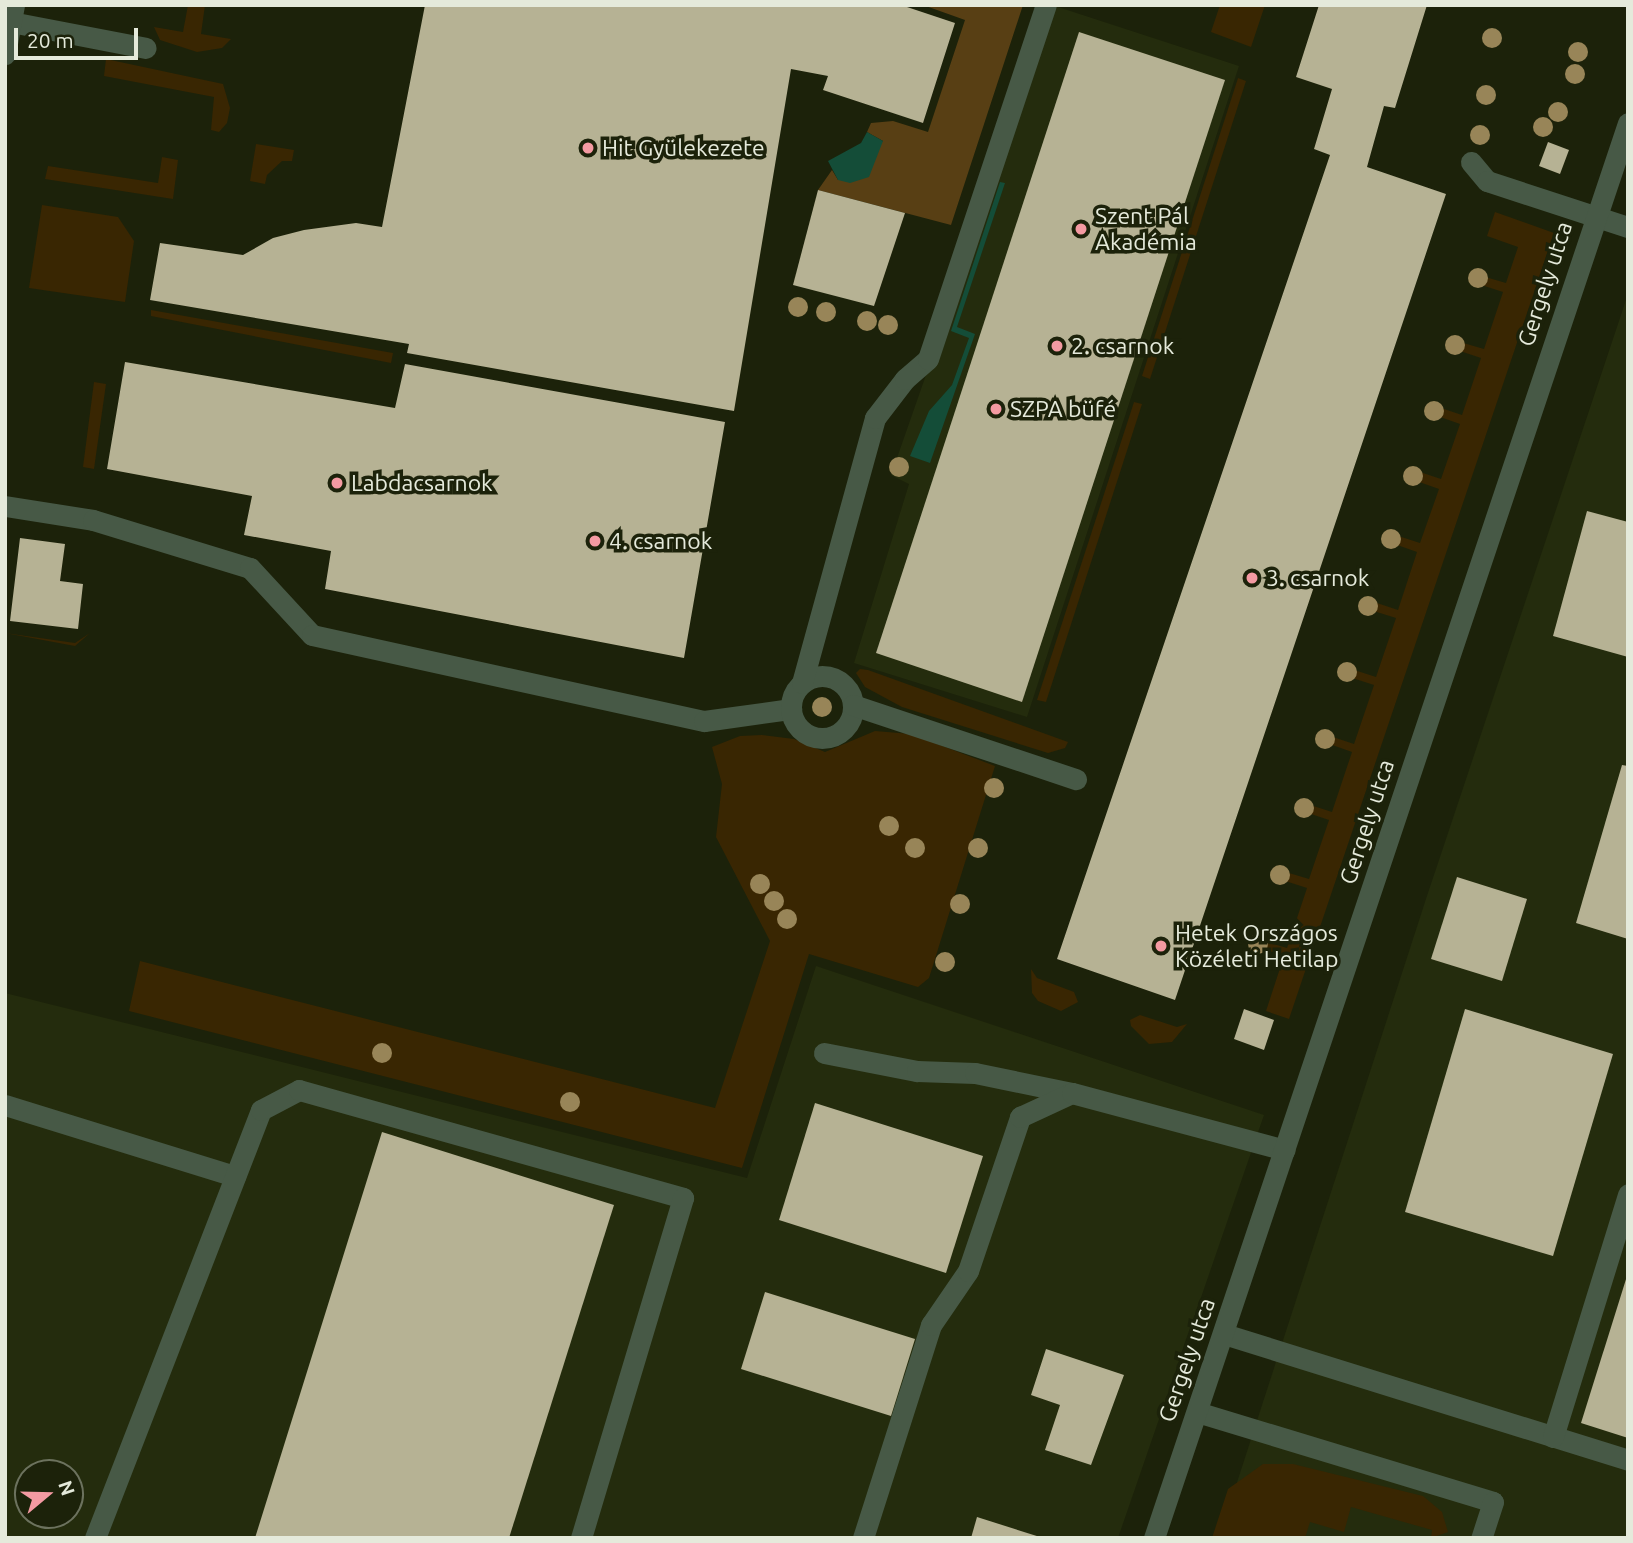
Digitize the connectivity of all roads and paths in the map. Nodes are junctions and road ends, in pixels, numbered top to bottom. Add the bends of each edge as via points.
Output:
1 (1045, 5) edge
2 (12, 14) edge
3 (146, 48) dead end
4 (5, 54) edge
5 (1628, 123) edge
6 (1471, 162) dead end
7 (1595, 218) junction
8 (1628, 227) edge
9 (5, 506) edge
10 (802, 683) junction
11 (853, 705) junction
12 (791, 709) junction
13 (1076, 779) dead end
14 (824, 1053) dead end
15 (1072, 1093) junction
16 (5, 1105) edge
17 (1285, 1150) junction
18 (235, 1176) junction
19 (1628, 1194) edge
20 (1623, 1230) edge
21 (1224, 1334) junction
22 (1197, 1412) junction
23 (1553, 1437) junction
24 (1628, 1460) edge
25 (95, 1538) edge
26 (581, 1538) edge
27 (863, 1538) edge
28 (1154, 1538) edge
29 (1481, 1538) edge

1 - 10 street via 928,359 905,379 875,418
2 - 3 street
2 - 4 street
5 - 7 street, Gergely utca
6 - 7 street via 1486,181
7 - 8 street
7 - 17 street, Gergely utca
9 - 12 street via 93,520 250,568 312,635 704,721
10 - 11 street via 819,676 838,680
10 - 12 street
11 - 12 street via 847,726 839,733 818,737 799,728
11 - 13 street
14 - 15 street via 916,1072 975,1073
15 - 17 street
15 - 27 street via 1020,1117 968,1271 931,1325
16 - 18 street
17 - 21 street, Gergely utca
18 - 25 street
18 - 26 street via 261,1110 299,1090 683,1198
19 - 20 street
20 - 23 street
21 - 22 street, Gergely utca
21 - 23 street
22 - 28 street, Gergely utca
22 - 29 street via 1493,1502
23 - 24 street

